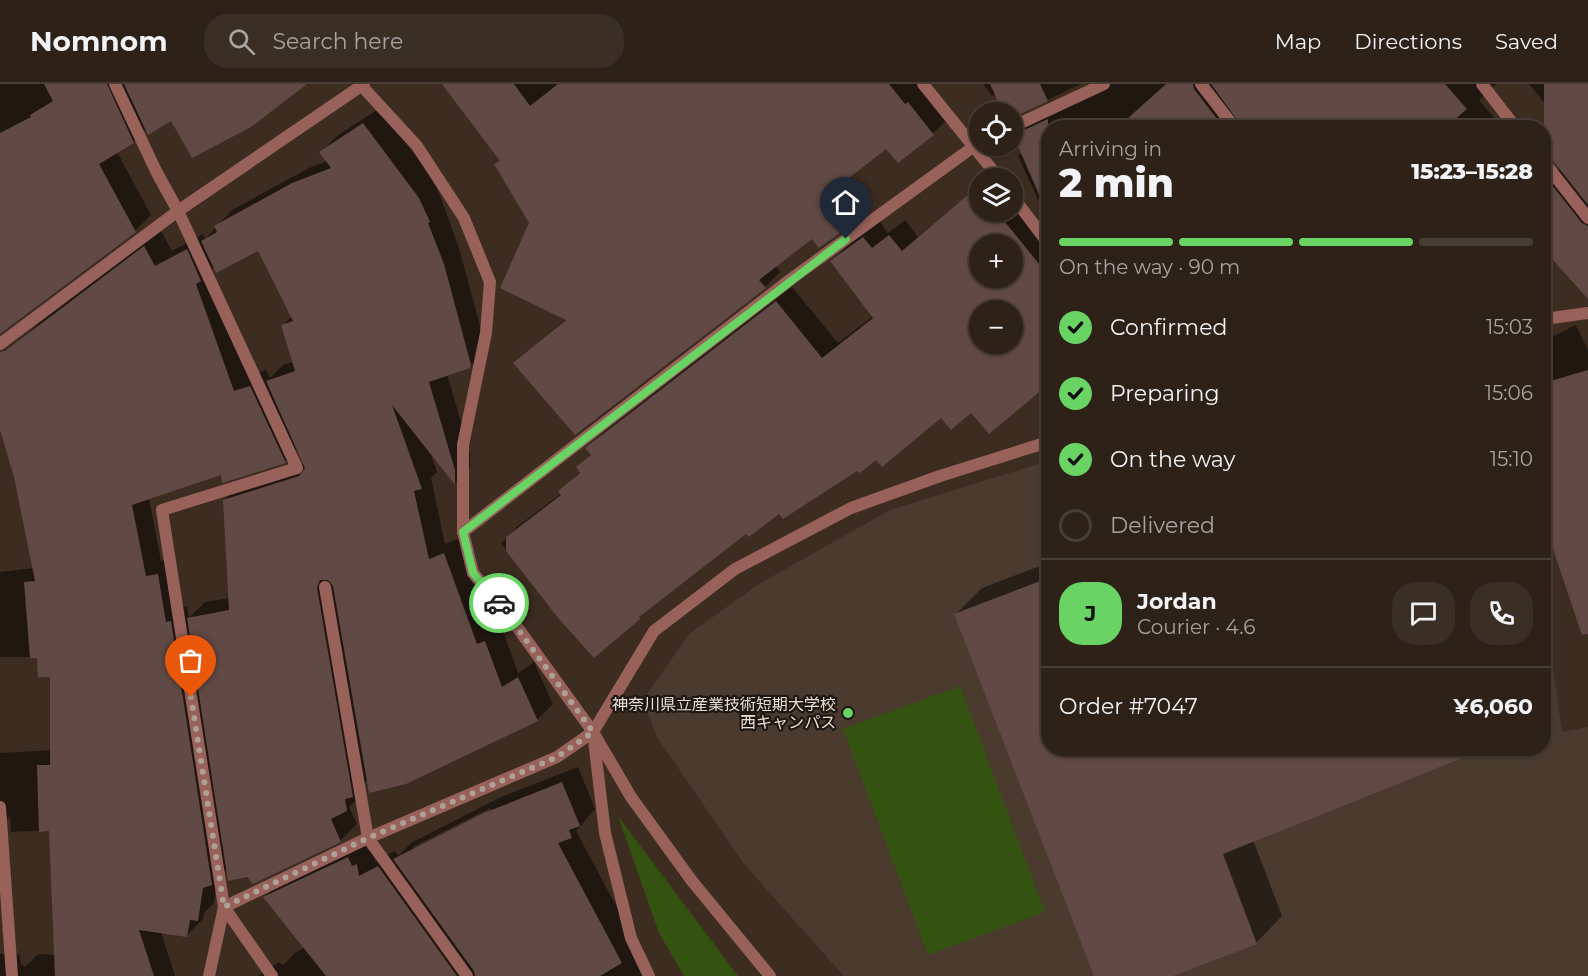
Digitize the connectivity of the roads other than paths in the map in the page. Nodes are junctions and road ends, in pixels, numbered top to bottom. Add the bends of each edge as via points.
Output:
1 (116, 84) edge
2 (923, 84) edge
3 (1104, 84) edge
4 (1201, 84) edge
5 (1482, 84) edge
6 (362, 85) edge
7 (1229, 120) edge
8 (1510, 120) edge
9 (1023, 122) edge
10 (969, 136) edge
11 (969, 149) edge
12 (1551, 171) edge
13 (1023, 210) edge
14 (177, 211) junction
15 (1588, 218) edge
16 (1041, 234) edge
17 (1588, 313) edge
18 (1551, 318) edge
19 (0, 344) edge
20 (1041, 444) edge
21 (463, 532) junction
22 (326, 587) dead end
23 (593, 732) junction
24 (0, 807) edge
25 (368, 838) junction
26 (224, 907) junction
27 (12, 976) edge
28 (209, 976) edge
29 (272, 976) edge
30 (467, 976) edge
31 (649, 976) edge
32 (770, 976) edge

1 - 14 street
2 - 10 street
3 - 9 street
4 - 7 street
5 - 8 street
6 - 14 street
6 - 21 street via 417,146 464,218 490,282 486,333 463,445
11 - 21 street via 791,279
12 - 15 street
13 - 16 street
14 - 19 street
14 - 26 street via 297,468 162,510
17 - 18 street
20 - 23 street via 851,508 735,569 654,631
21 - 23 street via 473,573 507,613
22 - 25 street
23 - 25 street via 557,757
23 - 31 street via 605,833 631,938
23 - 32 street via 631,797 692,881
24 - 27 street
25 - 26 street
25 - 30 street
26 - 28 street
26 - 29 street

